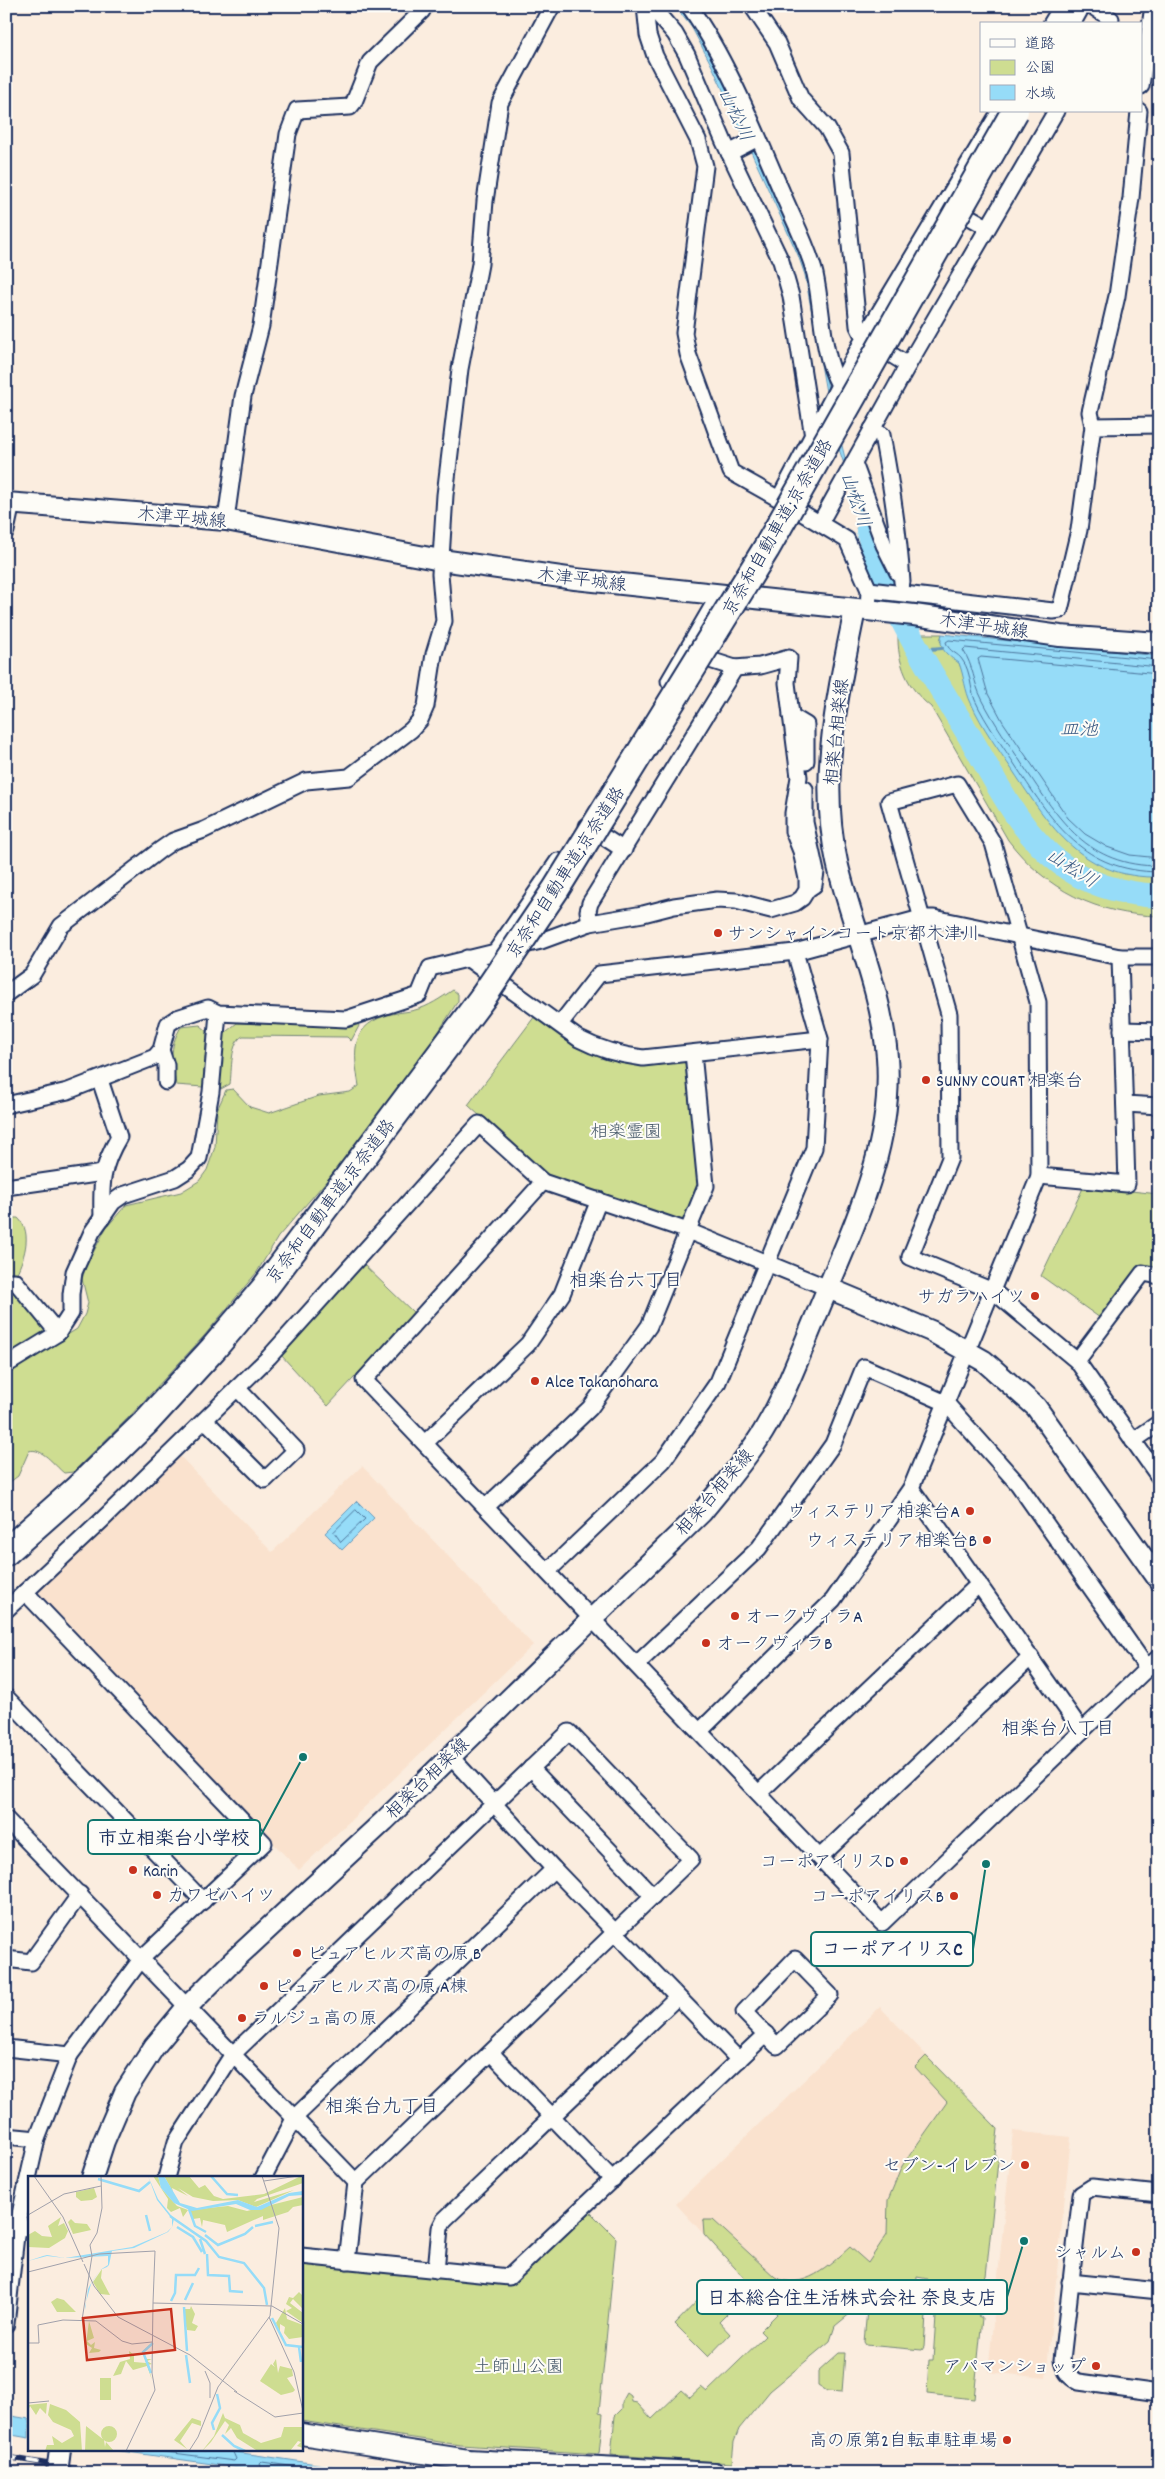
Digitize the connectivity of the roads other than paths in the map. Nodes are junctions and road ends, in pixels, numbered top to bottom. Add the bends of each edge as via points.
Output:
1 (424, 6) edge
2 (552, 6) edge
3 (645, 6) edge
4 (651, 6) edge
5 (689, 6) edge
6 (752, 6) edge
7 (1092, 6) edge
8 (1154, 6) edge
9 (1064, 10) edge
10 (1113, 16) edge
11 (1053, 22) edge
12 (1142, 80) edge
13 (999, 112) edge
14 (1015, 112) edge
15 (1055, 112) edge
16 (1139, 112) edge
17 (758, 138) junction
18 (727, 148) junction
19 (701, 152) junction
20 (946, 203) junction
21 (987, 227) junction
22 (864, 338) junction
23 (908, 365) junction
24 (839, 385) junction
25 (1159, 425) edge
26 (1093, 426) junction
27 (872, 429) junction
28 (813, 437) junction
29 (854, 463) junction
30 (779, 499) junction
31 (9, 503) edge
32 (226, 520) junction
33 (820, 523) junction
34 (6, 532) edge
35 (441, 560) junction
36 (904, 588) junction
37 (869, 590) junction
38 (719, 595) junction
39 (861, 610) junction
40 (1159, 643) edge
41 (690, 647) junction
42 (735, 668) junction
43 (791, 716) junction
44 (830, 820) junction
45 (805, 822) junction
46 (583, 823) junction
47 (624, 850) junction
48 (807, 890) junction
49 (921, 918) junction
50 (590, 923) junction
51 (1018, 935) junction
52 (858, 936) junction
53 (496, 951) junction
54 (795, 952) junction
55 (1120, 957) junction
56 (467, 958) junction
57 (1159, 958) edge
58 (6, 994) edge
59 (218, 1013) junction
60 (560, 1024) junction
61 (1122, 1030) junction
62 (1159, 1030) edge
63 (820, 1039) junction
64 (161, 1050) junction
65 (692, 1053) junction
66 (100, 1080) junction
67 (166, 1082) dead end
68 (6, 1104) edge
69 (1125, 1104) junction
70 (1159, 1106) edge
71 (103, 1173) junction
72 (1039, 1176) junction
73 (543, 1182) junction
74 (6, 1187) edge
75 (599, 1200) junction
76 (102, 1218) junction
77 (688, 1231) junction
78 (765, 1263) junction
79 (1159, 1276) edge
80 (6, 1281) edge
81 (828, 1288) junction
82 (993, 1291) junction
83 (58, 1333) junction
84 (967, 1351) junction
85 (1077, 1361) junction
86 (6, 1365) edge
87 (237, 1388) junction
88 (946, 1403) junction
89 (205, 1420) junction
90 (1159, 1423) edge
91 (1133, 1440) junction
92 (424, 1443) junction
93 (1159, 1477) edge
94 (911, 1488) junction
95 (486, 1507) junction
96 (6, 1552) edge
97 (548, 1570) junction
98 (1159, 1580) edge
99 (979, 1584) junction
100 (25, 1592) junction
101 (6, 1610) edge
102 (592, 1617) junction
103 (1031, 1657) junction
104 (1159, 1657) edge
105 (637, 1664) junction
106 (1147, 1668) junction
107 (6, 1697) edge
108 (700, 1731) junction
109 (1082, 1732) junction
110 (450, 1756) junction
111 (531, 1768) junction
112 (760, 1793) junction
113 (495, 1803) junction
114 (7, 1822) edge
115 (820, 1857) junction
116 (554, 1869) junction
117 (80, 1894) junction
118 (653, 1896) junction
119 (203, 1901) junction
120 (616, 1932) junction
121 (6, 1958) edge
122 (142, 1958) junction
123 (677, 1997) junction
124 (188, 2006) junction
125 (766, 2034) junction
126 (6, 2048) edge
127 (490, 2053) junction
128 (233, 2054) junction
129 (70, 2055) junction
130 (739, 2060) junction
131 (552, 2116) junction
132 (295, 2118) junction
133 (6, 2136) edge
134 (37, 2139) junction
135 (29, 2176) edge
136 (93, 2176) edge
137 (167, 2176) edge
138 (264, 2176) edge
139 (613, 2180) junction
140 (28, 2181) edge
141 (356, 2182) junction
142 (1159, 2194) edge
143 (18, 2227) edge
144 (302, 2256) edge
145 (347, 2261) junction
146 (436, 2270) junction
147 (1070, 2282) junction
148 (1159, 2291) edge
149 (6, 2324) edge
150 (1159, 2393) edge
151 (302, 2434) edge
152 (60, 2452) edge
153 (57, 2473) edge
154 (714, 2473) edge

1 - 32 street via 370,62 350,107 297,110 294,116 288,134 261,326 243,396
2 - 35 street via 500,103 485,201 476,298 460,369
3 - 19 street via 653,49
4 - 18 street via 683,48
5 - 17 street via 706,29
6 - 22 street via 777,43 801,99 828,128 841,153 858,326
7 - 10 street
8 - 12 street
9 - 11 street
13 - 20 street
14 - 96 highway, 京奈和自動車道;京奈道路, bridge via 761,557 556,889 483,997 288,1258 213,1349 145,1423
15 - 21 street
16 - 26 street via 1117,296 1090,412
17 - 18 street
17 - 24 street via 814,273 831,369
18 - 19 street
18 - 28 street via 787,278
19 - 30 street via 703,188 684,333 688,354 731,472
20 - 21 street
20 - 22 street
21 - 23 street
22 - 23 street
22 - 24 street
23 - 27 street
24 - 28 street
25 - 26 street
26 - 36 street via 1079,530 1060,610
27 - 29 street
27 - 36 street via 882,434 890,472
28 - 30 street
29 - 33 street
29 - 36 street via 884,545
30 - 33 street
31 - 32 main road, 木津平城線
31 - 34 street
32 - 35 main road, 木津平城線
33 - 37 street via 848,540
35 - 38 main road, 木津平城線
35 - 58 street via 444,621 434,654 426,706 411,730 349,777 306,781 160,850 61,926 32,975
36 - 37 street
37 - 39 street
38 - 39 main road, 木津平城線
38 - 41 street
39 - 40 main road, 木津平城線 via 1060,636
39 - 44 main road, 相楽台相楽線 via 835,709 831,742
41 - 42 street via 713,661
41 - 46 street
42 - 43 street via 760,666 789,658 787,683
42 - 47 street
43 - 45 street via 806,725
43 - 48 street via 799,777 793,813 794,831 801,851
44 - 45 street
44 - 52 main road, 相楽台相楽線 via 837,860
45 - 48 street via 816,872 814,885
46 - 47 street
46 - 53 street
47 - 50 street via 590,903
48 - 50 street via 795,903 776,909 736,901 702,901
49 - 51 street
49 - 51 street via 889,802 957,784 993,843
49 - 52 street
49 - 82 street via 949,1014 950,1158 910,1257
50 - 53 street
51 - 55 street
51 - 72 street via 1038,1002
52 - 54 street
52 - 81 main road, 相楽台相楽線 via 882,1026 888,1076 886,1117 872,1175
53 - 56 street
54 - 60 street via 599,974
54 - 63 street
55 - 57 street
55 - 61 street
56 - 59 street via 430,968 419,995 346,1018
56 - 60 street
59 - 64 street via 208,1008 177,1018 168,1024
59 - 76 street via 211,1092 199,1158 175,1178 116,1198
60 - 65 street via 596,1048 620,1055 644,1058
61 - 62 street
61 - 69 street
63 - 65 street
63 - 78 street via 814,1148
64 - 66 street via 155,1057
64 - 67 street
65 - 77 street via 706,1186
66 - 68 street via 68,1091
66 - 71 street via 119,1138
69 - 70 street
69 - 72 street via 1127,1184
71 - 74 street
71 - 76 street
72 - 82 street
73 - 75 street
73 - 87 street via 479,1124 269,1357
73 - 92 street via 364,1380
75 - 77 street
75 - 92 street via 562,1294 528,1344
76 - 83 street via 74,1272 71,1313
77 - 78 street
77 - 95 street via 649,1326 590,1408
78 - 81 street
78 - 97 street via 718,1382 663,1461
79 - 85 street via 1143,1273
80 - 83 street via 15,1281
81 - 84 main road via 931,1331
81 - 102 main road, 相楽台相楽線 via 776,1408 746,1458 702,1512
82 - 84 street
82 - 85 street
83 - 86 street
84 - 88 street
84 - 98 main road via 984,1361 1036,1407
85 - 91 street
87 - 89 street
87 - 89 street via 296,1450 290,1456 265,1480
88 - 94 street
88 - 105 street via 864,1367 833,1444 759,1548
88 - 106 street via 1018,1484
89 - 100 street
90 - 91 street
91 - 93 street
92 - 95 street
94 - 99 street
94 - 108 street via 833,1600
95 - 97 street
97 - 102 street
99 - 103 street
99 - 112 street
100 - 101 street
100 - 119 street via 264,1843
102 - 105 street
102 - 110 main road, 相楽台相楽線
103 - 109 street
103 - 115 street
104 - 106 street
105 - 108 street
106 - 109 street
107 - 119 street
108 - 112 street
109 - 115 street via 882,1923
110 - 113 street
110 - 124 main road, 相楽台相楽線
111 - 113 street
111 - 118 street
111 - 118 street via 569,1732 692,1859
112 - 115 street
113 - 116 street
113 - 128 street
114 - 117 street
116 - 120 street
116 - 132 street
117 - 121 street via 31,1962
117 - 122 street
118 - 120 street
119 - 122 street
120 - 123 street
120 - 127 street
122 - 124 street
122 - 129 street
123 - 130 street
123 - 131 street
124 - 128 street
124 - 136 main road, 相楽台相楽線 via 154,2047 125,2092
125 - 125 street via 777,2046 830,1995 795,1960 744,2012
125 - 130 street
126 - 129 street
127 - 131 street
127 - 141 street
128 - 132 street
128 - 137 street via 176,2142
129 - 134 street
130 - 139 street
131 - 139 street
131 - 146 street via 441,2223
132 - 138 street
132 - 141 street
133 - 134 street
134 - 135 street
139 - 146 street via 510,2277
140 - 143 street
141 - 145 street
142 - 147 street via 1092,2187 1081,2194
143 - 149 street
144 - 145 street
145 - 146 street
147 - 148 street
147 - 150 street via 1062,2360 1071,2379
151 - 154 main road via 468,2460
152 - 153 main road, bridge

